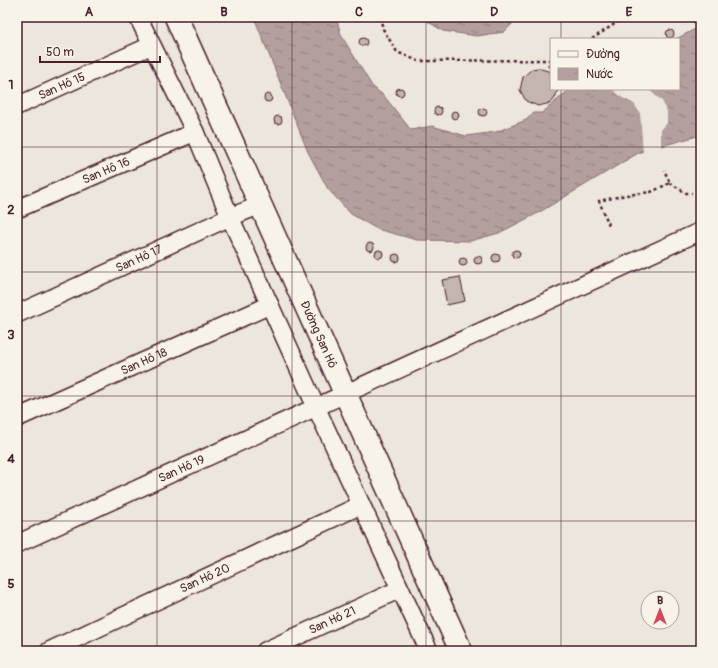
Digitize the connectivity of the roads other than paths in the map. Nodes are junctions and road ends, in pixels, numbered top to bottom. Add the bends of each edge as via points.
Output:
1 (138, 17) edge
2 (176, 17) edge
3 (150, 46) junction
4 (17, 106) edge
5 (195, 132) junction
6 (261, 205) junction
7 (17, 209) edge
8 (230, 216) junction
9 (701, 231) edge
10 (270, 305) junction
11 (17, 314) edge
12 (346, 393) junction
13 (316, 407) junction
14 (17, 418) edge
15 (361, 505) junction
16 (17, 544) edge
17 (400, 589) junction
18 (49, 651) edge
19 (266, 651) edge
20 (429, 651) edge
21 (461, 651) edge

1 - 3 street
2 - 6 street, Đường San Hô
3 - 4 street, San Hô 15
3 - 5 street
5 - 7 street, San Hô 16
5 - 8 street
6 - 8 street, San Hô 17
6 - 12 street, Đường San Hô
8 - 10 street
8 - 11 street, San Hô 17
9 - 12 street, San Hô 19
10 - 13 street
10 - 14 street, San Hô 18
12 - 13 street, San Hô 19
12 - 21 street, Đường San Hô
13 - 15 street
13 - 16 street, San Hô 19
15 - 17 street
15 - 18 street, San Hô 20
17 - 19 street, San Hô 21
17 - 20 street

